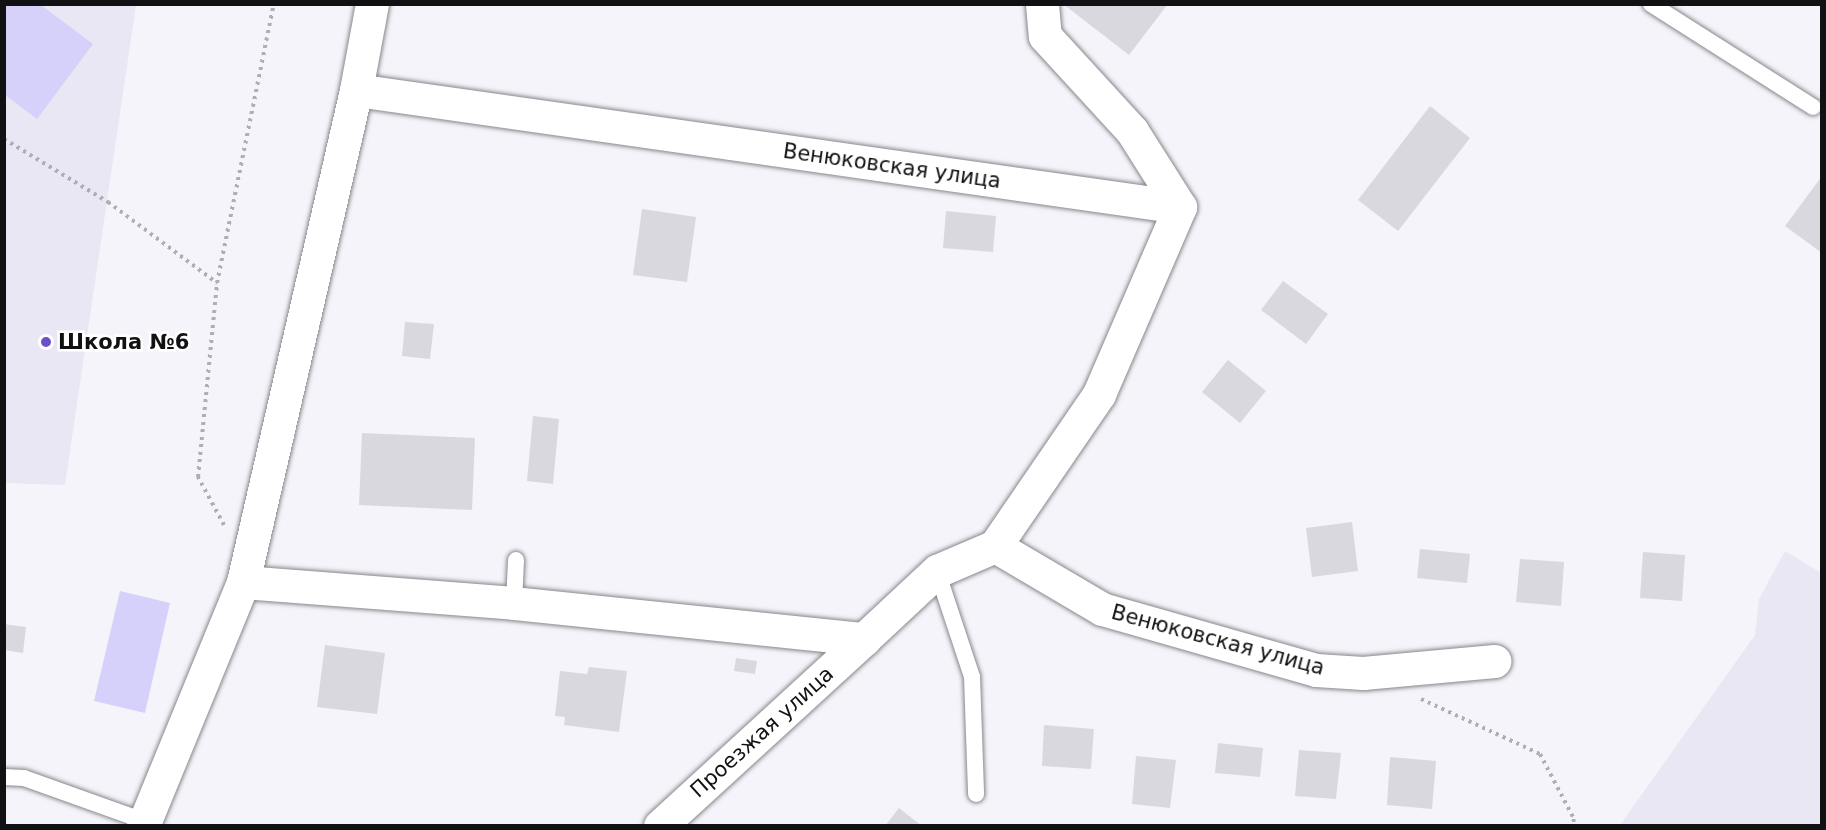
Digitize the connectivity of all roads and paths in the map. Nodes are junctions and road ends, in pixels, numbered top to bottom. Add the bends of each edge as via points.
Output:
1 (274, 4) edge
2 (372, 4) edge
3 (1042, 4) edge
4 (1651, 4) edge
5 (356, 90) junction
6 (1813, 107) dead end
7 (4, 140) edge
8 (1180, 207) junction
9 (217, 284) junction
10 (228, 531) dead end
11 (995, 546) junction
12 (516, 560) dead end
13 (937, 571) junction
14 (243, 582) junction
15 (514, 603) junction
16 (864, 639) junction
17 (1494, 661) dead end
18 (1415, 696) dead end
19 (4, 777) edge
20 (976, 794) dead end
21 (143, 823) edge
22 (660, 825) edge
23 (1572, 825) edge

1 - 9 path
2 - 5 street
3 - 8 street via 1045,36 1132,131
4 - 6 lane
5 - 8 street, Венюковская улица
5 - 14 street
7 - 9 path via 108,202
8 - 11 street via 1099,394
9 - 10 path via 198,477
11 - 13 street, Проезжая улица
11 - 17 street, Венюковская улица via 1102,609 1316,670 1363,673
12 - 15 lane
13 - 16 street, Проезжая улица
13 - 20 lane via 972,677
14 - 15 street
14 - 21 street
15 - 16 street
16 - 22 street, Проезжая улица
18 - 23 path via 1540,754 1574,819
19 - 21 lane via 24,778

